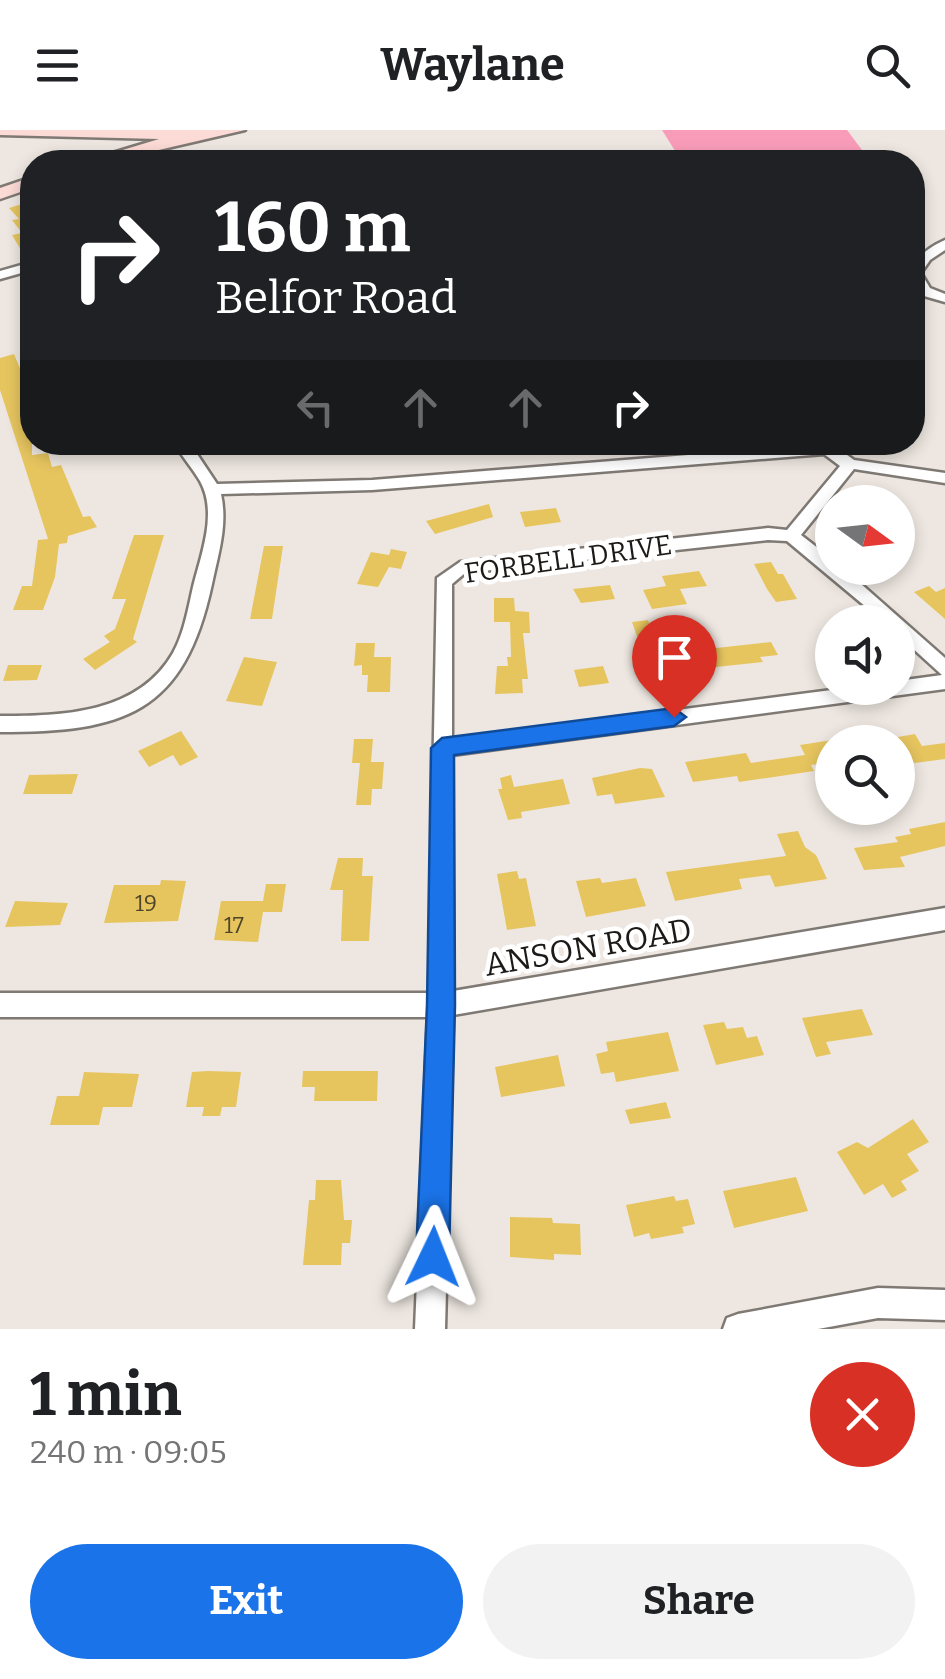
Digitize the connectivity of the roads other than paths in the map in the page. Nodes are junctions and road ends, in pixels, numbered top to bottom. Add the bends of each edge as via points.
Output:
1 (0, 130) edge
2 (238, 130) edge
3 (135, 141) junction
4 (116, 150) edge
5 (190, 455) edge
6 (715, 455) edge
7 (836, 455) edge
8 (850, 464) junction
9 (945, 478) edge
10 (213, 489) junction
11 (791, 536) junction
12 (815, 554) edge
13 (853, 585) edge
14 (875, 605) edge
15 (915, 642) edge
16 (945, 670) edge
17 (945, 682) edge
18 (0, 724) edge
19 (442, 748) junction
20 (945, 919) edge
21 (0, 1005) edge
22 (441, 1005) junction
23 (945, 1305) edge
24 (430, 1329) edge
25 (738, 1329) edge

1 - 3 street
2 - 3 street
3 - 4 street
5 - 10 street
6 - 10 street via 372,484
7 - 8 street
8 - 9 street
8 - 11 street
10 - 18 street via 214,535 198,607 167,677 122,707 80,720
11 - 12 street
11 - 19 street, FORBELL DRIVE via 460,568 442,582
13 - 14 street
15 - 16 street
17 - 19 street
19 - 22 street, FORBELL DRIVE
20 - 22 street, ANSON ROAD
21 - 22 street, ANSON ROAD
22 - 24 street, FORBELL DRIVE
23 - 25 street via 878,1304

